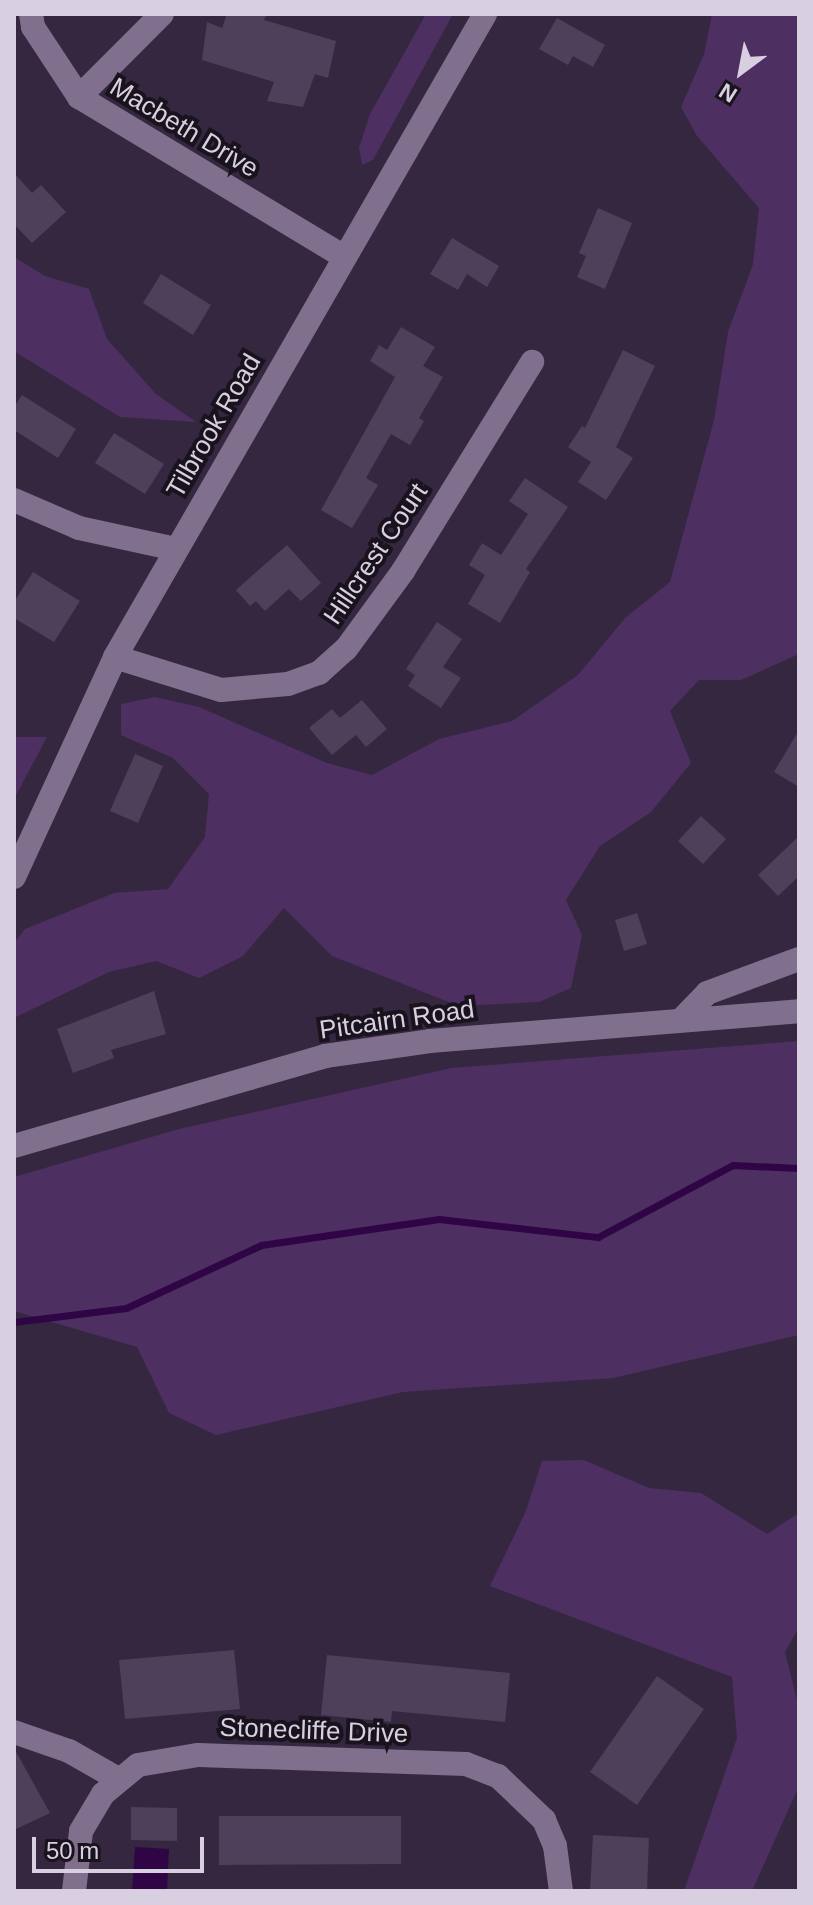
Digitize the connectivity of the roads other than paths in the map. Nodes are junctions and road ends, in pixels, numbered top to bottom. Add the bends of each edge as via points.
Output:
1 (31, 14) edge
2 (162, 14) edge
3 (485, 14) edge
4 (79, 97) junction
5 (343, 256) junction
6 (532, 362) dead end
7 (14, 500) edge
8 (176, 549) junction
9 (115, 657) junction
10 (14, 877) edge
11 (799, 959) edge
12 (799, 1011) edge
13 (684, 1017) junction
14 (14, 1146) edge
15 (14, 1732) edge
16 (118, 1779) junction
17 (74, 1891) edge
18 (561, 1891) edge

1 - 4 street, Macbeth Drive via 33,27
2 - 4 street
3 - 5 street, Tilbrook Road
4 - 5 street, Macbeth Drive
5 - 8 street, Tilbrook Road
6 - 9 street, Hillcrest Court via 373,615 319,673 288,684 221,690
7 - 8 street via 79,528
8 - 9 street, Tilbrook Road
9 - 10 street, Tilbrook Road
11 - 13 street via 707,993
12 - 13 street, Pitcairn Road
13 - 14 street, Pitcairn Road via 325,1056
15 - 16 street via 69,1751
16 - 17 street, Stonecliffe Drive via 81,1831
16 - 18 street, Stonecliffe Drive via 138,1765 198,1755 466,1764 498,1776 544,1820 555,1846

